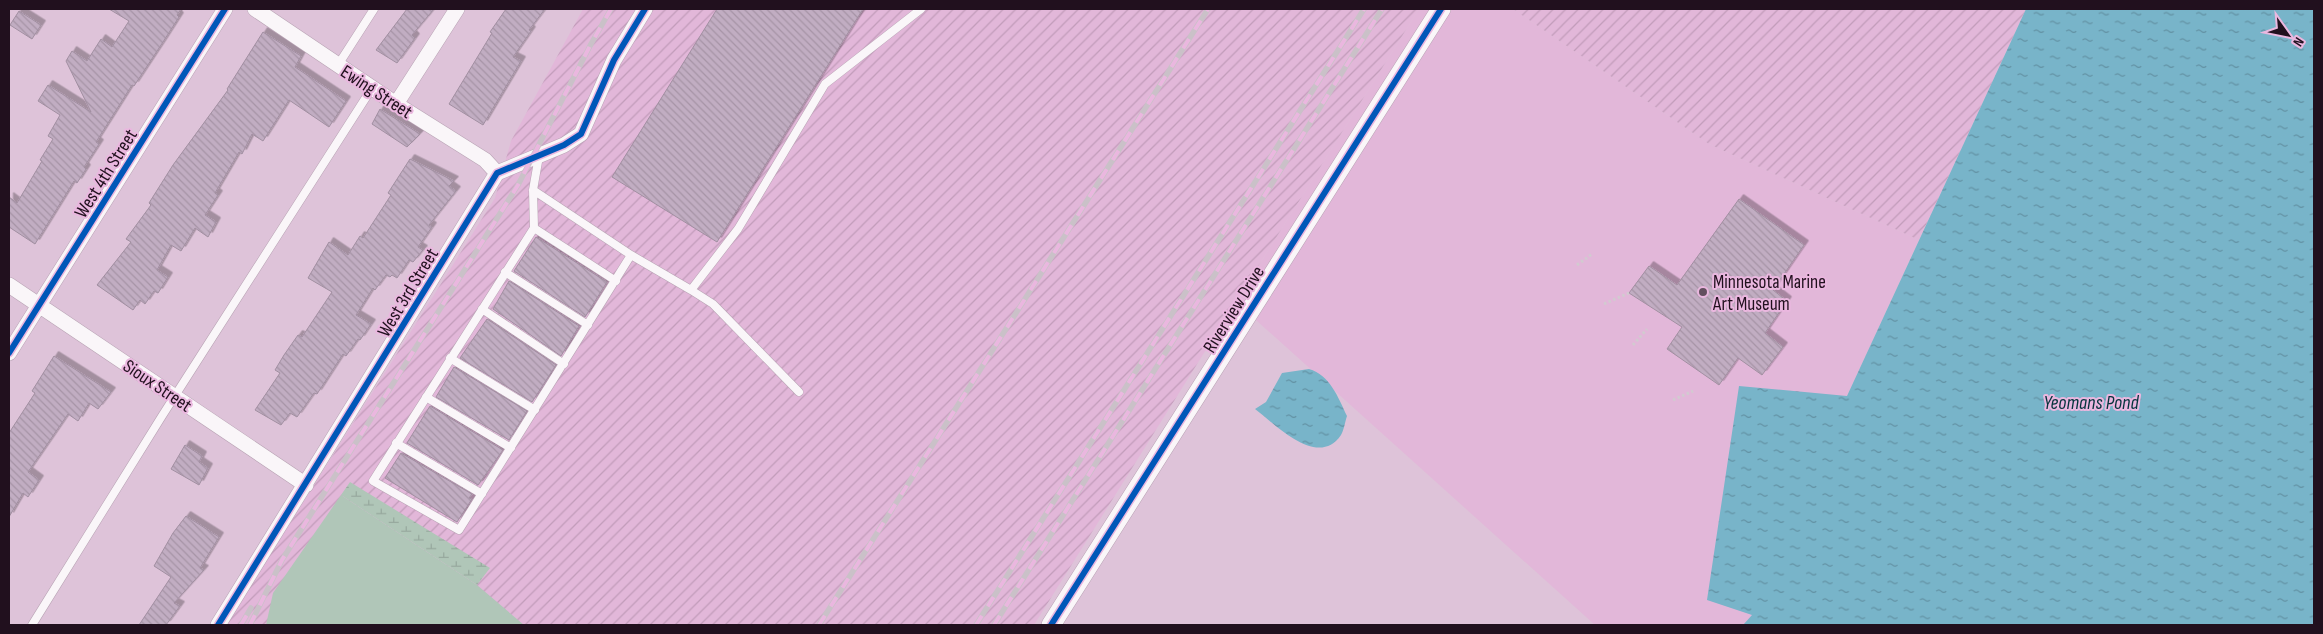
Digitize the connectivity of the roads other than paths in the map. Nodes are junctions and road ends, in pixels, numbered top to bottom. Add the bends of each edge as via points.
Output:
1 (225, 9) edge
2 (255, 9) edge
3 (374, 9) edge
4 (457, 9) edge
5 (645, 9) edge
6 (921, 9) edge
7 (1441, 9) edge
8 (338, 65) junction
9 (372, 88) junction
10 (396, 104) junction
11 (539, 156) junction
12 (497, 174) junction
13 (533, 190) junction
14 (534, 228) junction
15 (631, 255) junction
16 (505, 272) junction
17 (616, 281) junction
18 (9, 286) edge
19 (691, 290) junction
20 (39, 305) junction
21 (482, 310) junction
22 (588, 325) junction
23 (9, 353) edge
24 (450, 358) junction
25 (564, 364) junction
26 (799, 392) dead end
27 (175, 397) junction
28 (426, 397) junction
29 (535, 410) junction
30 (396, 443) junction
31 (511, 448) junction
32 (306, 485) junction
33 (482, 494) junction
34 (32, 625) edge
35 (218, 625) edge
36 (1051, 625) edge

1 - 20 street, West 4th Street
2 - 8 street, Ewing Street
3 - 8 lane
4 - 10 street
5 - 11 street via 614,60 581,134
6 - 19 lane via 825,84 738,229
7 - 36 street, Riverview Drive
8 - 9 street, Ewing Street
9 - 10 street, Ewing Street
9 - 27 lane
10 - 12 street, Ewing Street via 485,160
11 - 12 street
11 - 13 lane
12 - 32 street, West 3rd Street
13 - 14 lane
13 - 15 lane
14 - 16 lane
14 - 17 lane
15 - 17 lane
15 - 19 lane
16 - 21 lane
16 - 22 lane
17 - 22 lane
18 - 20 street, Sioux Street
19 - 26 lane via 713,304
20 - 23 street, West 4th Street
20 - 27 street, Sioux Street
21 - 24 lane
21 - 25 lane
22 - 25 lane
24 - 28 lane
24 - 29 lane
25 - 29 lane
27 - 32 street, Sioux Street
27 - 34 lane
28 - 30 lane
28 - 31 lane
29 - 31 lane
30 - 33 lane
30 - 33 lane via 373,481 459,530
31 - 33 lane
32 - 35 street, West 3rd Street

